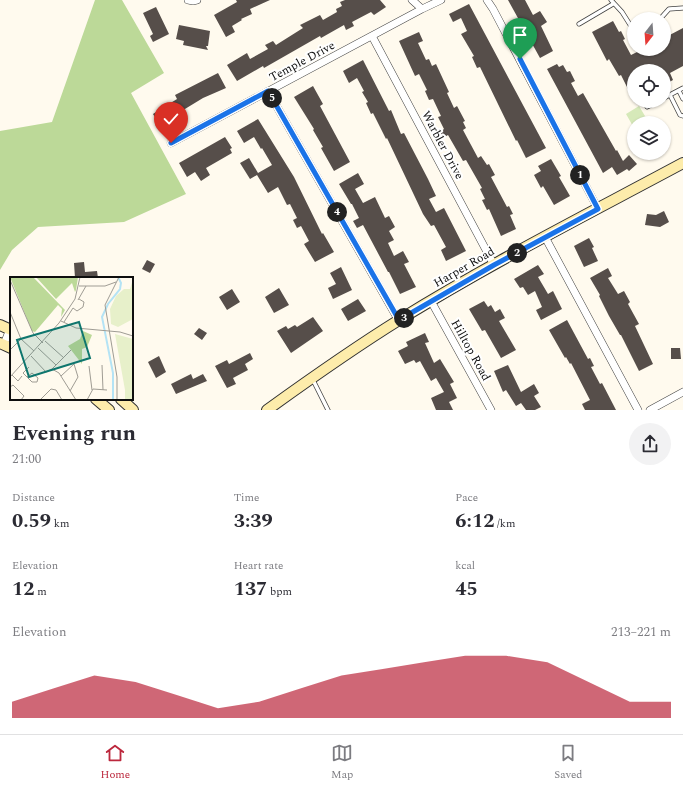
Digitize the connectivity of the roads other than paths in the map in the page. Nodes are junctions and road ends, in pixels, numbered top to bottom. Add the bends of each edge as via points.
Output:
1 (188, 0) edge
2 (197, 0) edge
3 (412, 0) edge
4 (441, 0) edge
5 (486, 0) edge
6 (612, 2) edge
7 (683, 8) edge
8 (422, 9) junction
9 (667, 12) edge
10 (627, 20) edge
11 (579, 24) dead end
12 (372, 36) junction
13 (683, 88) edge
14 (268, 91) junction
15 (679, 91) junction
16 (671, 95) edge
17 (671, 97) edge
18 (683, 99) edge
19 (683, 116) edge
20 (171, 143) dead end
21 (683, 163) edge
22 (598, 209) junction
23 (545, 237) junction
24 (494, 265) junction
25 (431, 301) junction
26 (399, 320) junction
27 (0, 325) edge
28 (10, 329) edge
29 (5, 345) edge
30 (312, 377) junction
31 (683, 392) edge
32 (97, 400) edge
33 (122, 400) edge
34 (109, 410) edge
35 (133, 410) edge
36 (267, 410) edge
37 (328, 410) edge
38 (491, 410) edge
39 (638, 410) edge
40 (650, 410) edge

1 - 2 street
3 - 8 street
4 - 8 street, Temple Drive
5 - 22 street
6 - 10 lane
6 - 11 lane
7 - 9 lane via 670,9
8 - 12 street, Temple Drive
12 - 14 street, Temple Drive
12 - 24 street, Warbler Drive
13 - 15 lane
14 - 20 street, Temple Drive
14 - 26 street
15 - 16 lane
15 - 18 lane
17 - 19 lane via 680,115
21 - 22 main road, Harper Road
22 - 23 main road, Harper Road
23 - 24 main road, Harper Road
23 - 39 street
24 - 25 main road, Harper Road
25 - 26 main road, Harper Road
25 - 38 street, Hilltop Road
26 - 30 main road, Harper Road
27 - 28 main road
28 - 29 street
30 - 36 main road, Harper Road
30 - 37 lane
31 - 40 street
32 - 34 main road
33 - 35 main road

